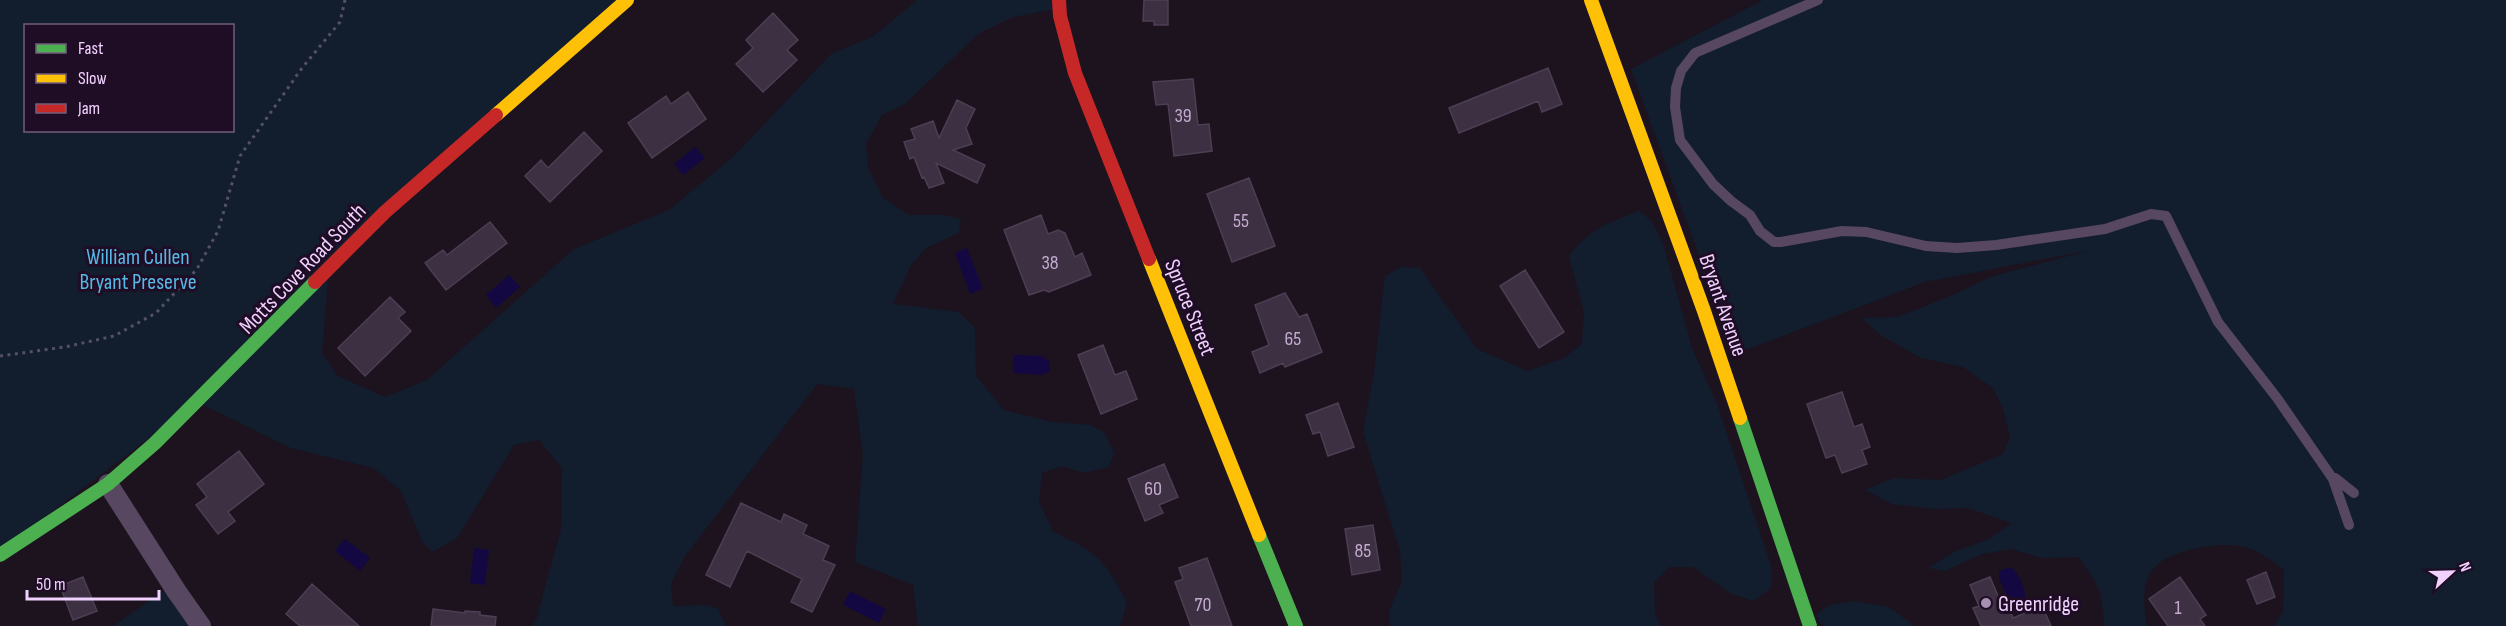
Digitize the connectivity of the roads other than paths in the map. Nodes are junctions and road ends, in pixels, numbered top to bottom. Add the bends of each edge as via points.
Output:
1 (627, 0) edge
2 (1059, 0) edge
3 (1591, 0) edge
4 (1818, 0) edge
5 (2329, 471) junction
6 (108, 484) junction
7 (2354, 493) dead end
8 (2349, 525) dead end
9 (0, 555) edge
10 (201, 626) edge
11 (1296, 626) edge
12 (1810, 626) edge

1 - 6 street, Motts Cove Road South via 385,213 204,396
2 - 11 street, Spruce Street via 1075,73
3 - 12 street, Bryant Avenue via 1694,281
4 - 5 lane via 1695,53 1681,71 1676,88 1680,140 1713,184 1750,215 1768,238 1781,242 1842,231 1866,232 1926,246 1957,248 2106,229 2151,214 2166,216 2217,322
5 - 7 lane
5 - 8 lane
6 - 9 street, Motts Cove Road South
6 - 10 street

